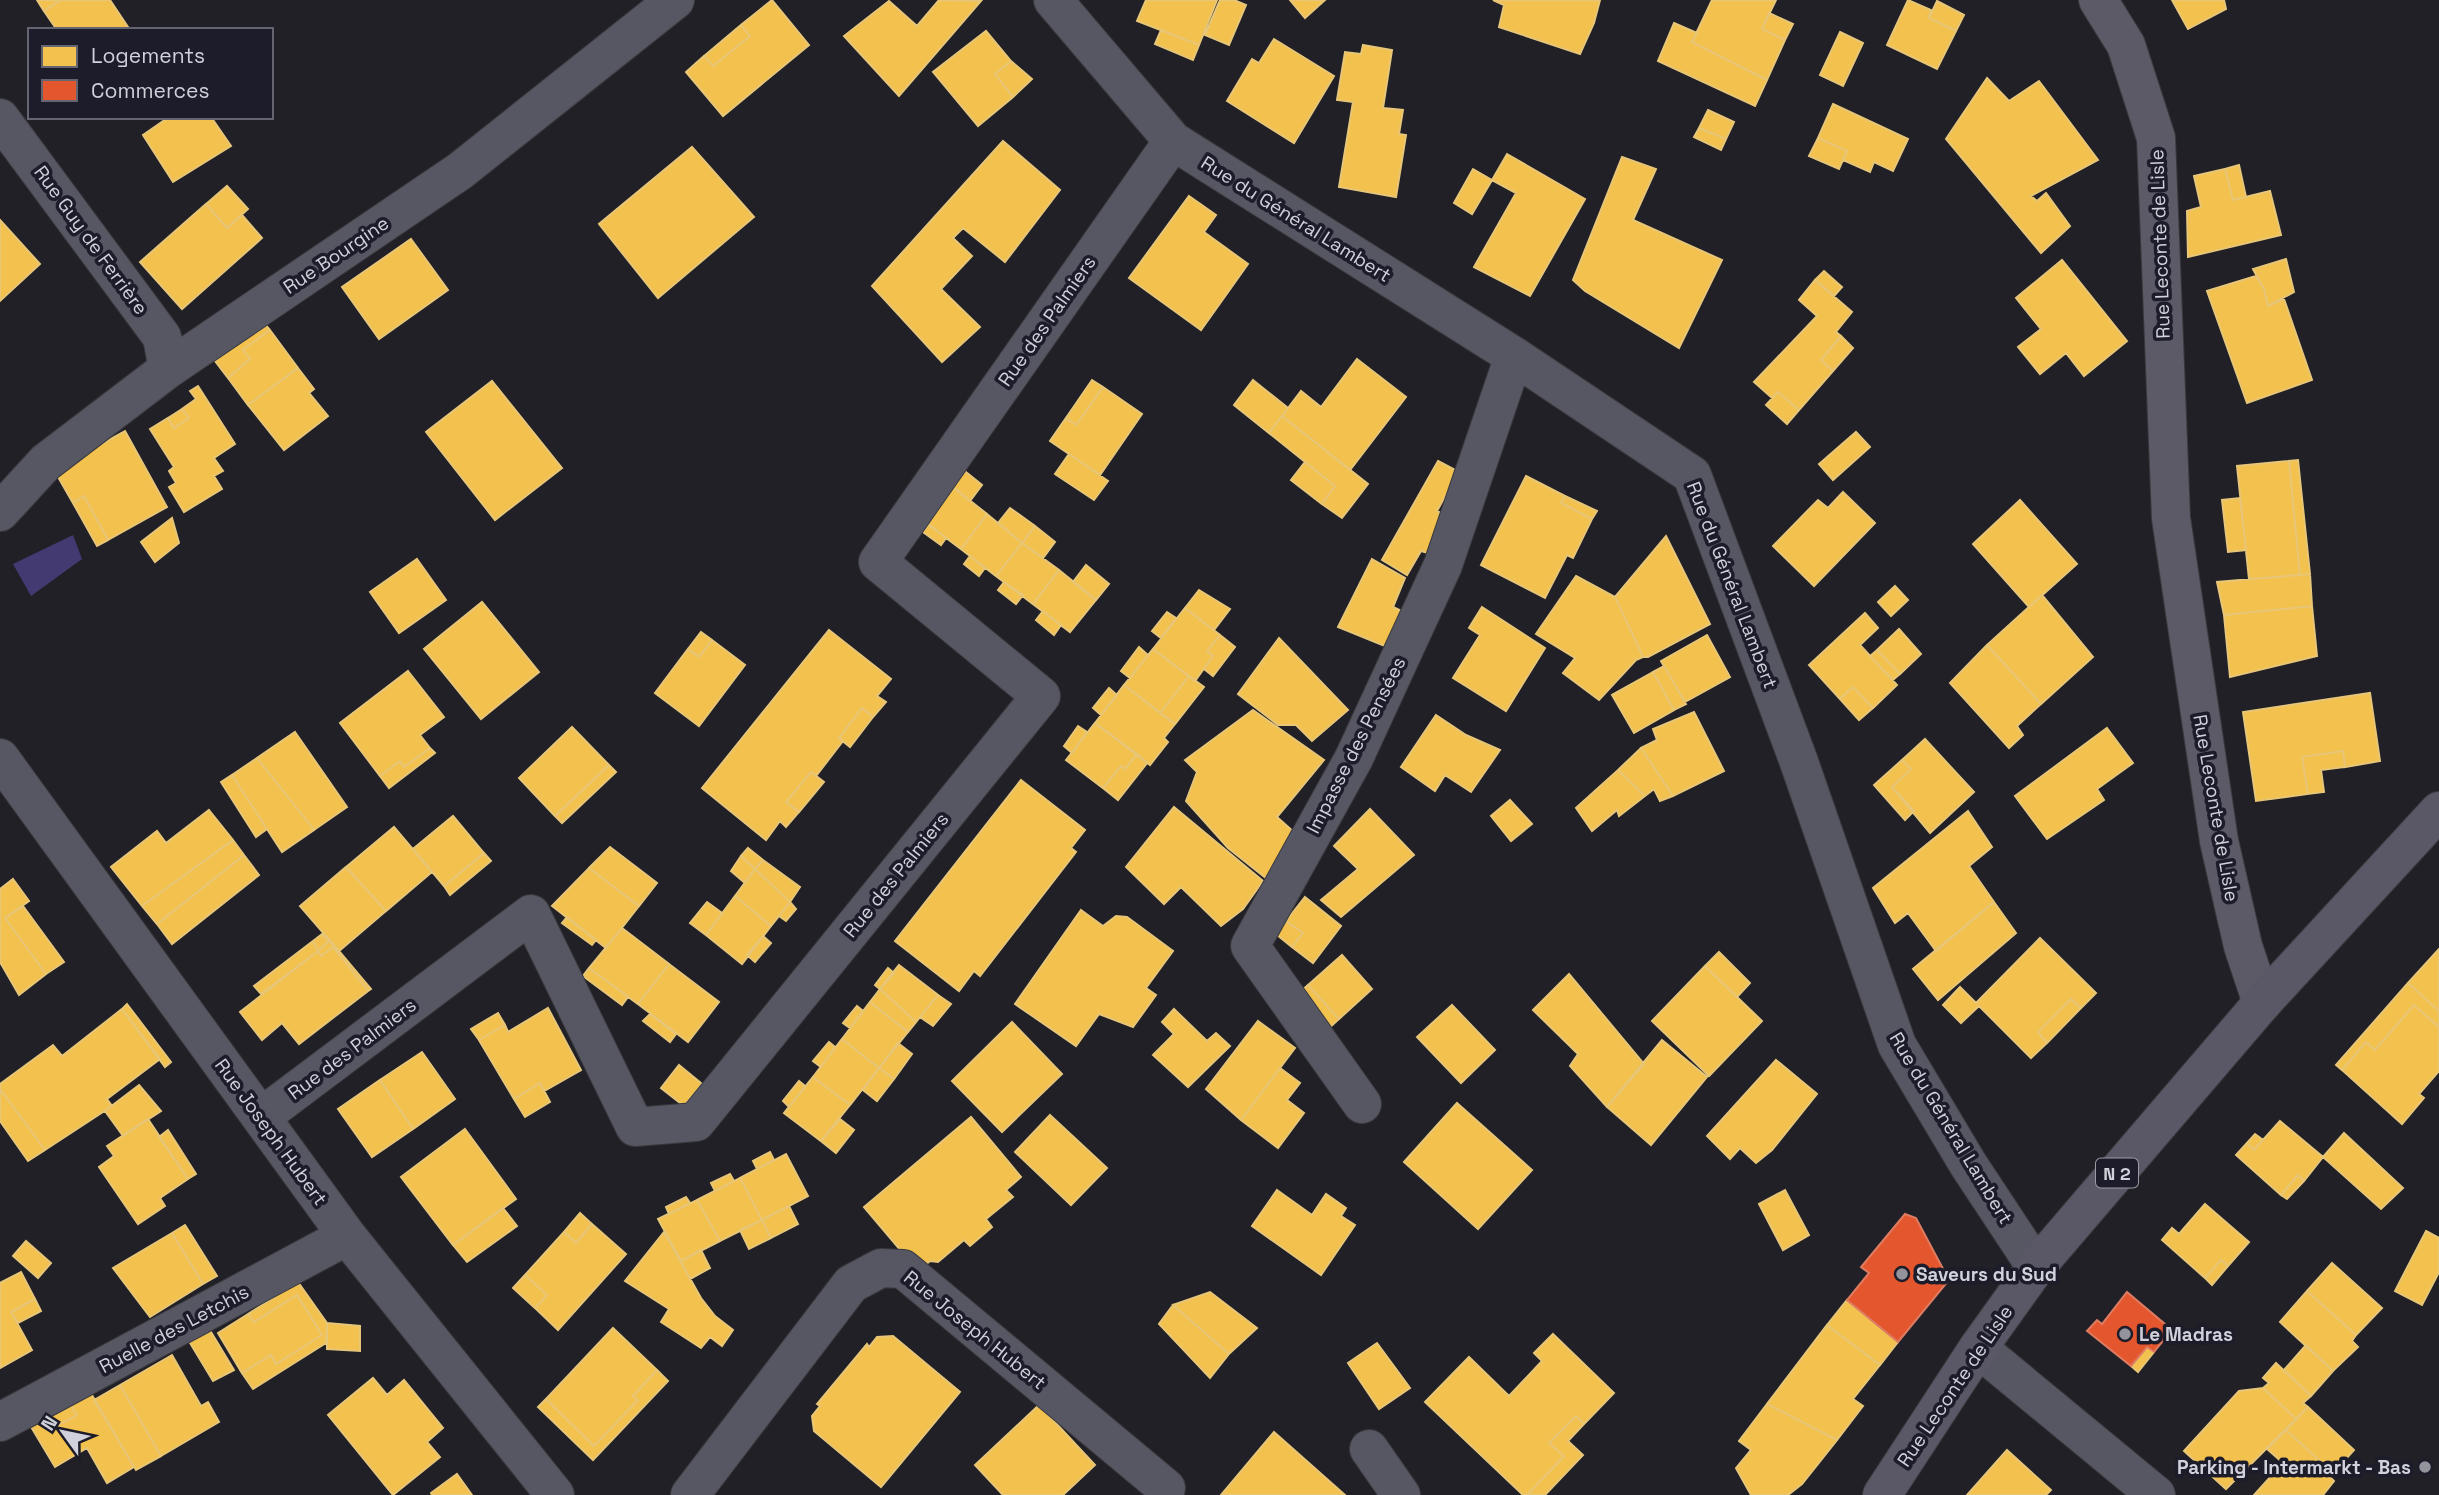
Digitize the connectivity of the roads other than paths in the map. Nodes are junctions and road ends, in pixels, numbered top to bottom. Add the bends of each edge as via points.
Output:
1 (675, 0) edge
2 (1053, 0) edge
3 (2098, 0) edge
4 (0, 118) edge
5 (1173, 141) junction
6 (1514, 356) junction
7 (168, 369) junction
8 (0, 512) edge
9 (0, 758) edge
10 (2439, 811) edge
11 (2262, 1003) junction
12 (1362, 1104) dead end
13 (261, 1117) junction
14 (347, 1236) junction
15 (2036, 1267) junction
16 (1978, 1348) junction
17 (0, 1422) edge
18 (1369, 1448) dead end
19 (1166, 1488) dead end
20 (555, 1495) edge
21 (690, 1495) edge
22 (1401, 1495) edge
23 (1882, 1495) edge
24 (2155, 1495) edge

1 - 7 street, Rue Bourgine via 460,171
2 - 5 street, Rue du Général Lambert
3 - 11 main road, Rue Leconte de Lisle via 2126,45 2156,138 2171,518 2219,841 2243,946
4 - 7 street, Rue Guy de Ferrière via 162,337
5 - 6 street, Rue du Général Lambert
5 - 13 street, Rue des Palmiers via 878,562 1041,696 696,1122 635,1127 531,914
6 - 12 street, Impasse des Pensées via 1443,565 1354,758 1250,946
6 - 15 street, Rue du Général Lambert via 1692,475 1799,762 1897,1045
7 - 8 street, Rue Bourgine via 46,462
9 - 13 street, Rue Joseph Hubert
10 - 11 main road, N 2
11 - 15 main road, Rue Leconte de Lisle / N 2
13 - 14 street, Rue Joseph Hubert
14 - 17 street, Ruelle des Letchis
14 - 20 street, Rue Joseph Hubert
15 - 16 main road, Rue Leconte de Lisle / N 2
16 - 23 main road, Rue Leconte de Lisle / N 2
16 - 24 street
18 - 22 street
19 - 21 street, Rue Joseph Hubert via 903,1269 881,1268 851,1283

